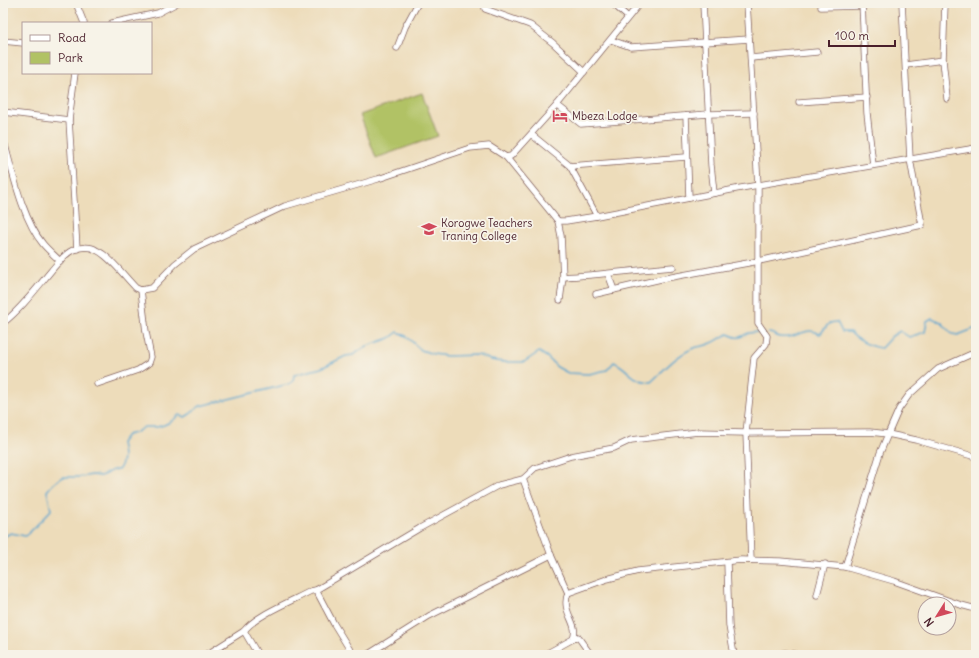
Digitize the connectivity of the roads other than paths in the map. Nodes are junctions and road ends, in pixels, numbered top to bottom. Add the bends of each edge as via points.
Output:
1 (76, 3) edge
2 (177, 3) edge
3 (418, 3) edge
4 (484, 3) edge
5 (612, 3) edge
6 (640, 3) edge
7 (702, 3) edge
8 (747, 3) edge
9 (902, 3) edge
10 (945, 3) edge
11 (862, 4) edge
12 (820, 7) dead end
13 (628, 17) junction
14 (84, 22) edge
15 (117, 22) edge
16 (749, 39) junction
17 (611, 40) junction
18 (3, 41) edge
19 (705, 42) junction
20 (22, 43) edge
21 (397, 48) dead end
22 (817, 52) dead end
23 (750, 58) junction
24 (943, 60) junction
25 (906, 66) junction
26 (584, 72) junction
27 (75, 74) edge
28 (867, 98) junction
29 (947, 99) dead end
30 (799, 102) dead end
31 (557, 105) junction
32 (3, 112) edge
33 (754, 113) junction
34 (708, 114) junction
35 (686, 116) junction
36 (69, 120) junction
37 (532, 135) junction
38 (3, 138) edge
39 (976, 148) edge
40 (506, 157) junction
41 (686, 157) junction
42 (910, 159) junction
43 (874, 165) junction
44 (570, 166) junction
45 (758, 185) junction
46 (714, 193) junction
47 (689, 198) junction
48 (598, 216) junction
49 (558, 221) junction
50 (77, 249) junction
51 (60, 261) junction
52 (759, 261) junction
53 (673, 267) dead end
54 (608, 274) junction
55 (563, 277) junction
56 (141, 290) junction
57 (614, 290) junction
58 (596, 294) dead end
59 (560, 300) dead end
60 (3, 323) edge
61 (976, 352) edge
62 (97, 384) dead end
63 (746, 433) junction
64 (888, 434) junction
65 (976, 458) edge
66 (523, 479) junction
67 (551, 555) junction
68 (751, 560) junction
69 (727, 562) junction
70 (825, 564) junction
71 (845, 567) junction
72 (316, 590) junction
73 (568, 594) junction
74 (817, 595) dead end
75 (976, 609) edge
76 (244, 631) junction
77 (573, 639) junction
78 (206, 655) edge
79 (258, 655) edge
80 (353, 655) edge
81 (367, 655) edge
82 (544, 655) edge
83 (591, 655) edge
84 (734, 655) edge
85 (770, 655) edge
86 (800, 655) edge

1 - 14 street
2 - 15 street via 158,13
3 - 21 street
4 - 26 street via 485,9 530,25
5 - 13 street
6 - 13 street
7 - 19 street
8 - 16 street
9 - 25 street
10 - 24 street
11 - 12 street
11 - 28 street
13 - 17 street
16 - 19 street
16 - 23 street
17 - 19 street via 631,47
17 - 26 street
18 - 20 street
19 - 34 street
22 - 23 street
23 - 33 street
24 - 25 street
24 - 29 street
25 - 42 street
26 - 31 street
27 - 36 street
28 - 30 street
28 - 43 street
31 - 35 street via 581,124
31 - 37 street
32 - 36 street
33 - 34 street
33 - 45 street
34 - 35 street
34 - 46 street
35 - 41 street
36 - 50 street
37 - 40 street via 515,153
37 - 44 street
38 - 51 street via 28,218 42,243
39 - 42 street
40 - 49 street
40 - 56 street via 489,146 470,148 378,179 285,206 194,249 152,288
41 - 44 street
41 - 47 street
42 - 43 street
42 - 52 street via 922,225
43 - 45 street
44 - 48 street
45 - 46 street
45 - 52 street
46 - 47 street
47 - 48 street
48 - 49 street
49 - 55 street
50 - 51 street via 72,250
50 - 56 street via 96,249
51 - 60 street
52 - 57 street
52 - 63 street via 758,323 767,336 766,344 754,358
53 - 54 street
54 - 55 street
54 - 57 street
55 - 59 street
56 - 62 street via 151,357 149,363 138,370
57 - 58 street
61 - 64 street via 938,369 909,395 899,409
63 - 64 street
63 - 66 street via 698,432 631,440 614,448 572,456 535,468
63 - 68 street
64 - 65 street
64 - 71 street
66 - 67 street
66 - 72 street via 498,485
67 - 73 street
67 - 81 street via 429,616
68 - 69 street
68 - 70 street
69 - 73 street via 638,571
69 - 84 street
70 - 71 street
70 - 74 street
71 - 75 street
72 - 76 street via 261,617
72 - 80 street
73 - 77 street via 566,606 574,630
76 - 78 street
76 - 79 street
77 - 82 street
77 - 83 street via 578,637
85 - 86 street

